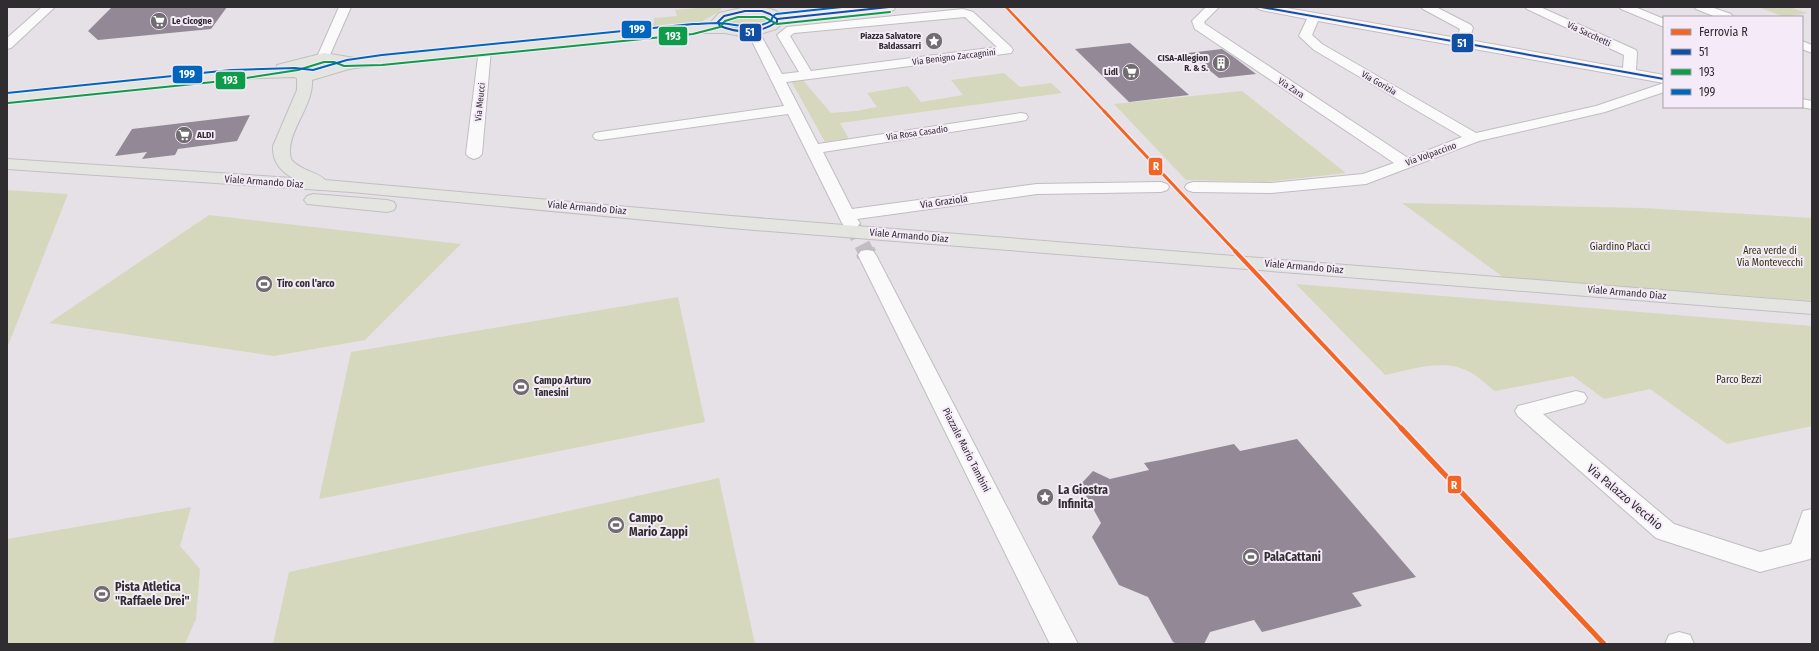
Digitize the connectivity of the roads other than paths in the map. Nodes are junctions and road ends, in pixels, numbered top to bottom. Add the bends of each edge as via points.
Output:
1 (49, 7) edge
2 (345, 7) edge
3 (884, 7) edge
4 (1213, 7) edge
5 (1261, 7) edge
6 (1531, 7) edge
7 (1625, 7) edge
8 (1700, 7) edge
9 (1455, 8) edge
10 (749, 9) edge
11 (1430, 9) edge
12 (731, 10) edge
13 (1723, 16) edge
14 (927, 17) junction
15 (1314, 17) junction
16 (777, 19) junction
17 (1663, 23) edge
18 (721, 25) junction
19 (753, 31) junction
20 (1462, 43) junction
21 (7, 45) edge
22 (1803, 46) edge
23 (485, 49) junction
24 (1812, 50) edge
25 (323, 58) junction
26 (343, 64) junction
27 (1629, 72) junction
28 (807, 75) junction
29 (300, 76) junction
30 (1663, 78) edge
31 (778, 79) junction
32 (1663, 87) edge
33 (7, 98) edge
34 (792, 108) junction
35 (1021, 118) dead end
36 (600, 136) dead end
37 (1474, 138) junction
38 (813, 149) junction
39 (474, 154) dead end
40 (1406, 163) junction
41 (7, 164) edge
42 (7, 177) edge
43 (351, 187) junction
44 (1161, 187) dead end
45 (1193, 187) dead end
46 (728, 227) junction
47 (867, 255) tunnel mouth
48 (1812, 308) edge
49 (1812, 318) edge
50 (1576, 398) dead end
51 (1812, 518) edge
52 (1064, 644) edge

1 - 21 street
2 - 25 street
3 - 14 street, Via Benigno Zaccagnini
3 - 16 main road
4 - 40 street, Via Zara via 1198,21 1199,26
5 - 15 street
6 - 27 street, Via Sacchetti via 1631,53
7 - 17 street
8 - 13 street
9 - 11 street
10 - 12 main road
10 - 16 main road via 770,13
11 - 20 street via 1468,28
12 - 18 main road via 720,19
14 - 28 street, Via Benigno Zaccagnini via 791,30 783,35
14 - 28 street, Via Benigno Zaccagnini via 969,14 1007,50
15 - 20 street
15 - 37 street, Via Gorizia via 1305,36 1318,48
16 - 19 main road via 769,28
18 - 19 main road via 737,32
18 - 23 main road
19 - 31 street, Via Graziola
20 - 27 street
22 - 24 street
23 - 26 main road
23 - 39 street, Via Meucci
25 - 26 main road via 339,58
25 - 29 main road via 311,60
26 - 29 main road via 322,74
27 - 30 street
28 - 31 street, Via Benigno Zaccagnini
29 - 33 main road via 232,75
29 - 43 main road via 289,128 280,151 281,159 306,177
31 - 34 street, Via Graziola
32 - 37 street, Via Volpaccino via 1600,109
34 - 36 street
34 - 38 street, Via Graziola
35 - 38 street, Via Rosa Casadio
37 - 40 street, Via Volpaccino
38 - 44 street, Via Graziola via 849,219 1037,189
40 - 45 street, Via Volpaccino via 1366,179 1271,188
41 - 43 main road, Viale Armando Diaz
42 - 46 main road, Viale Armando Diaz
43 - 46 main road, Viale Armando Diaz
46 - 48 main road, Viale Armando Diaz
46 - 49 main road, Viale Armando Diaz
47 - 52 street, Piazzale Mario Tambini
50 - 51 street, Via Palazzo Vecchio via 1526,411 1666,531 1760,562 1801,552

